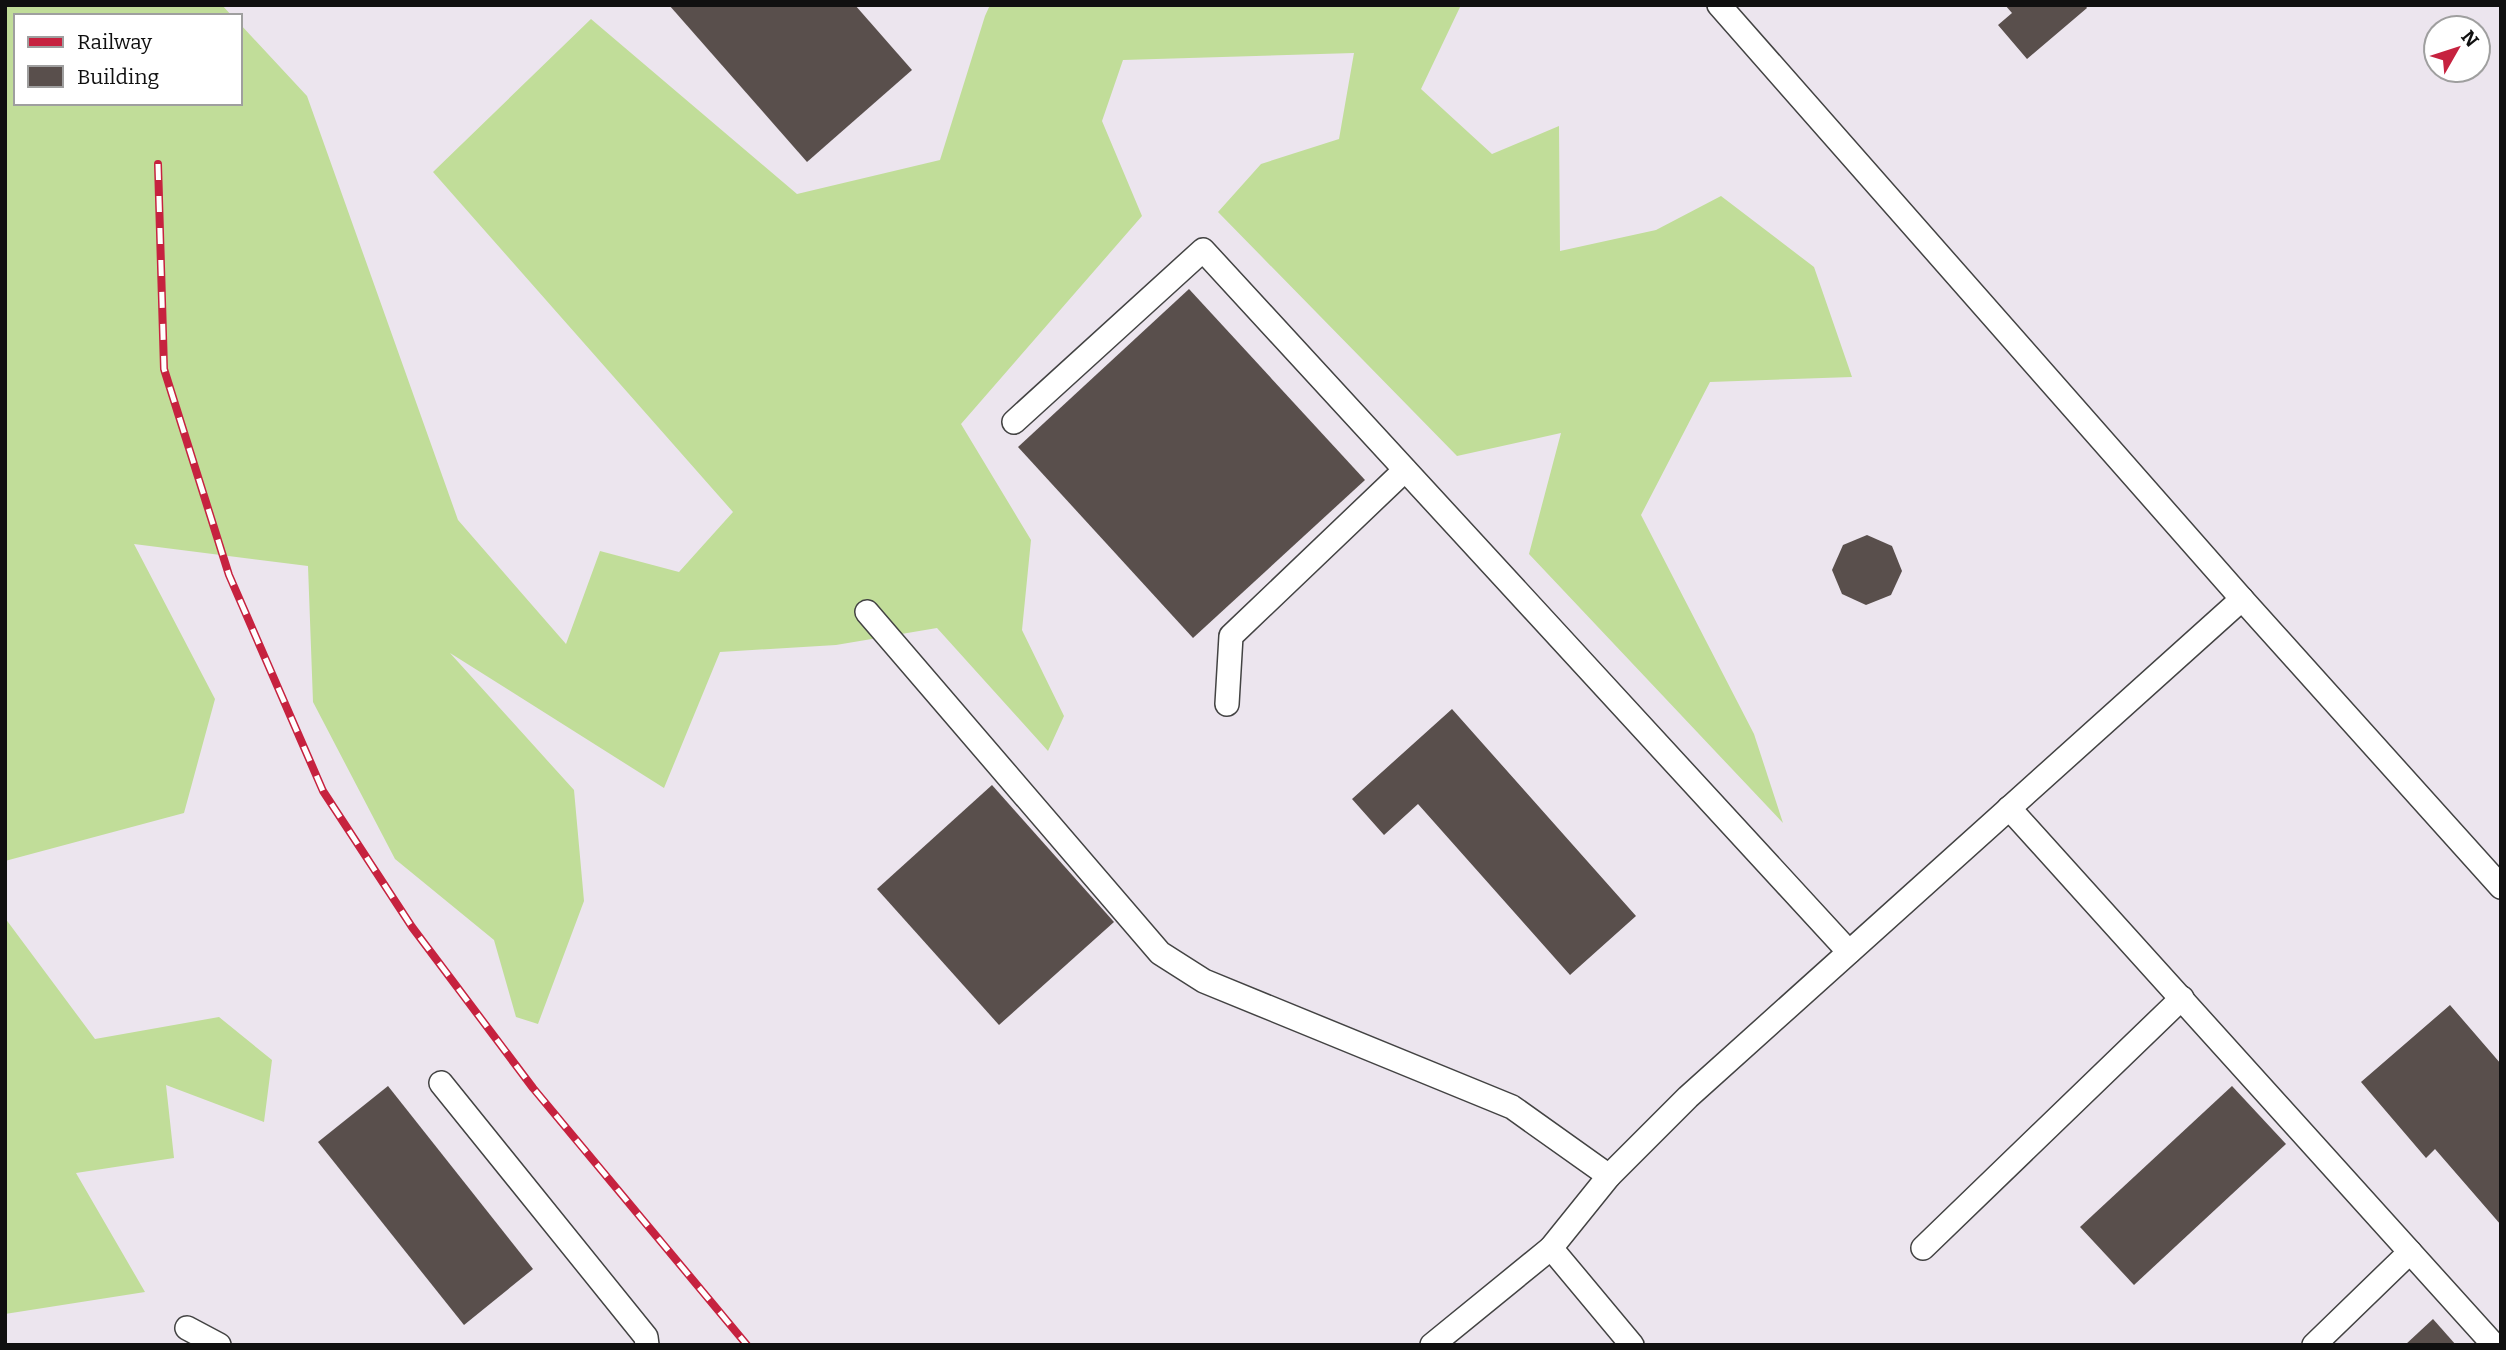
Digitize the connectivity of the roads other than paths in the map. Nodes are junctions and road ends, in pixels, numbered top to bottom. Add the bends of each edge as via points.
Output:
1 (1719, 5) edge
2 (1014, 422) dead end
3 (1405, 470) junction
4 (2242, 599) junction
5 (867, 612) dead end
6 (1227, 704) dead end
7 (2009, 808) junction
8 (2501, 887) edge
9 (1849, 952) junction
10 (2182, 999) junction
11 (441, 1083) dead end
12 (1609, 1176) junction
13 (1551, 1248) junction
14 (1923, 1248) dead end
15 (2410, 1252) junction
16 (187, 1328) dead end
17 (219, 1345) edge
18 (647, 1345) edge
19 (1432, 1345) edge
20 (1632, 1345) edge
21 (2314, 1345) edge
22 (2494, 1345) edge

1 - 4 lane
2 - 3 lane via 1203,250
3 - 6 lane via 1231,636
3 - 9 lane
4 - 7 lane
4 - 8 lane
5 - 12 lane via 1160,953 1204,981 1512,1107
7 - 9 lane
7 - 10 lane
9 - 12 lane via 1688,1097
10 - 14 lane
10 - 15 lane
11 - 18 lane via 646,1337
12 - 13 lane
13 - 19 lane
13 - 20 lane
15 - 21 lane
15 - 22 lane
16 - 17 lane

